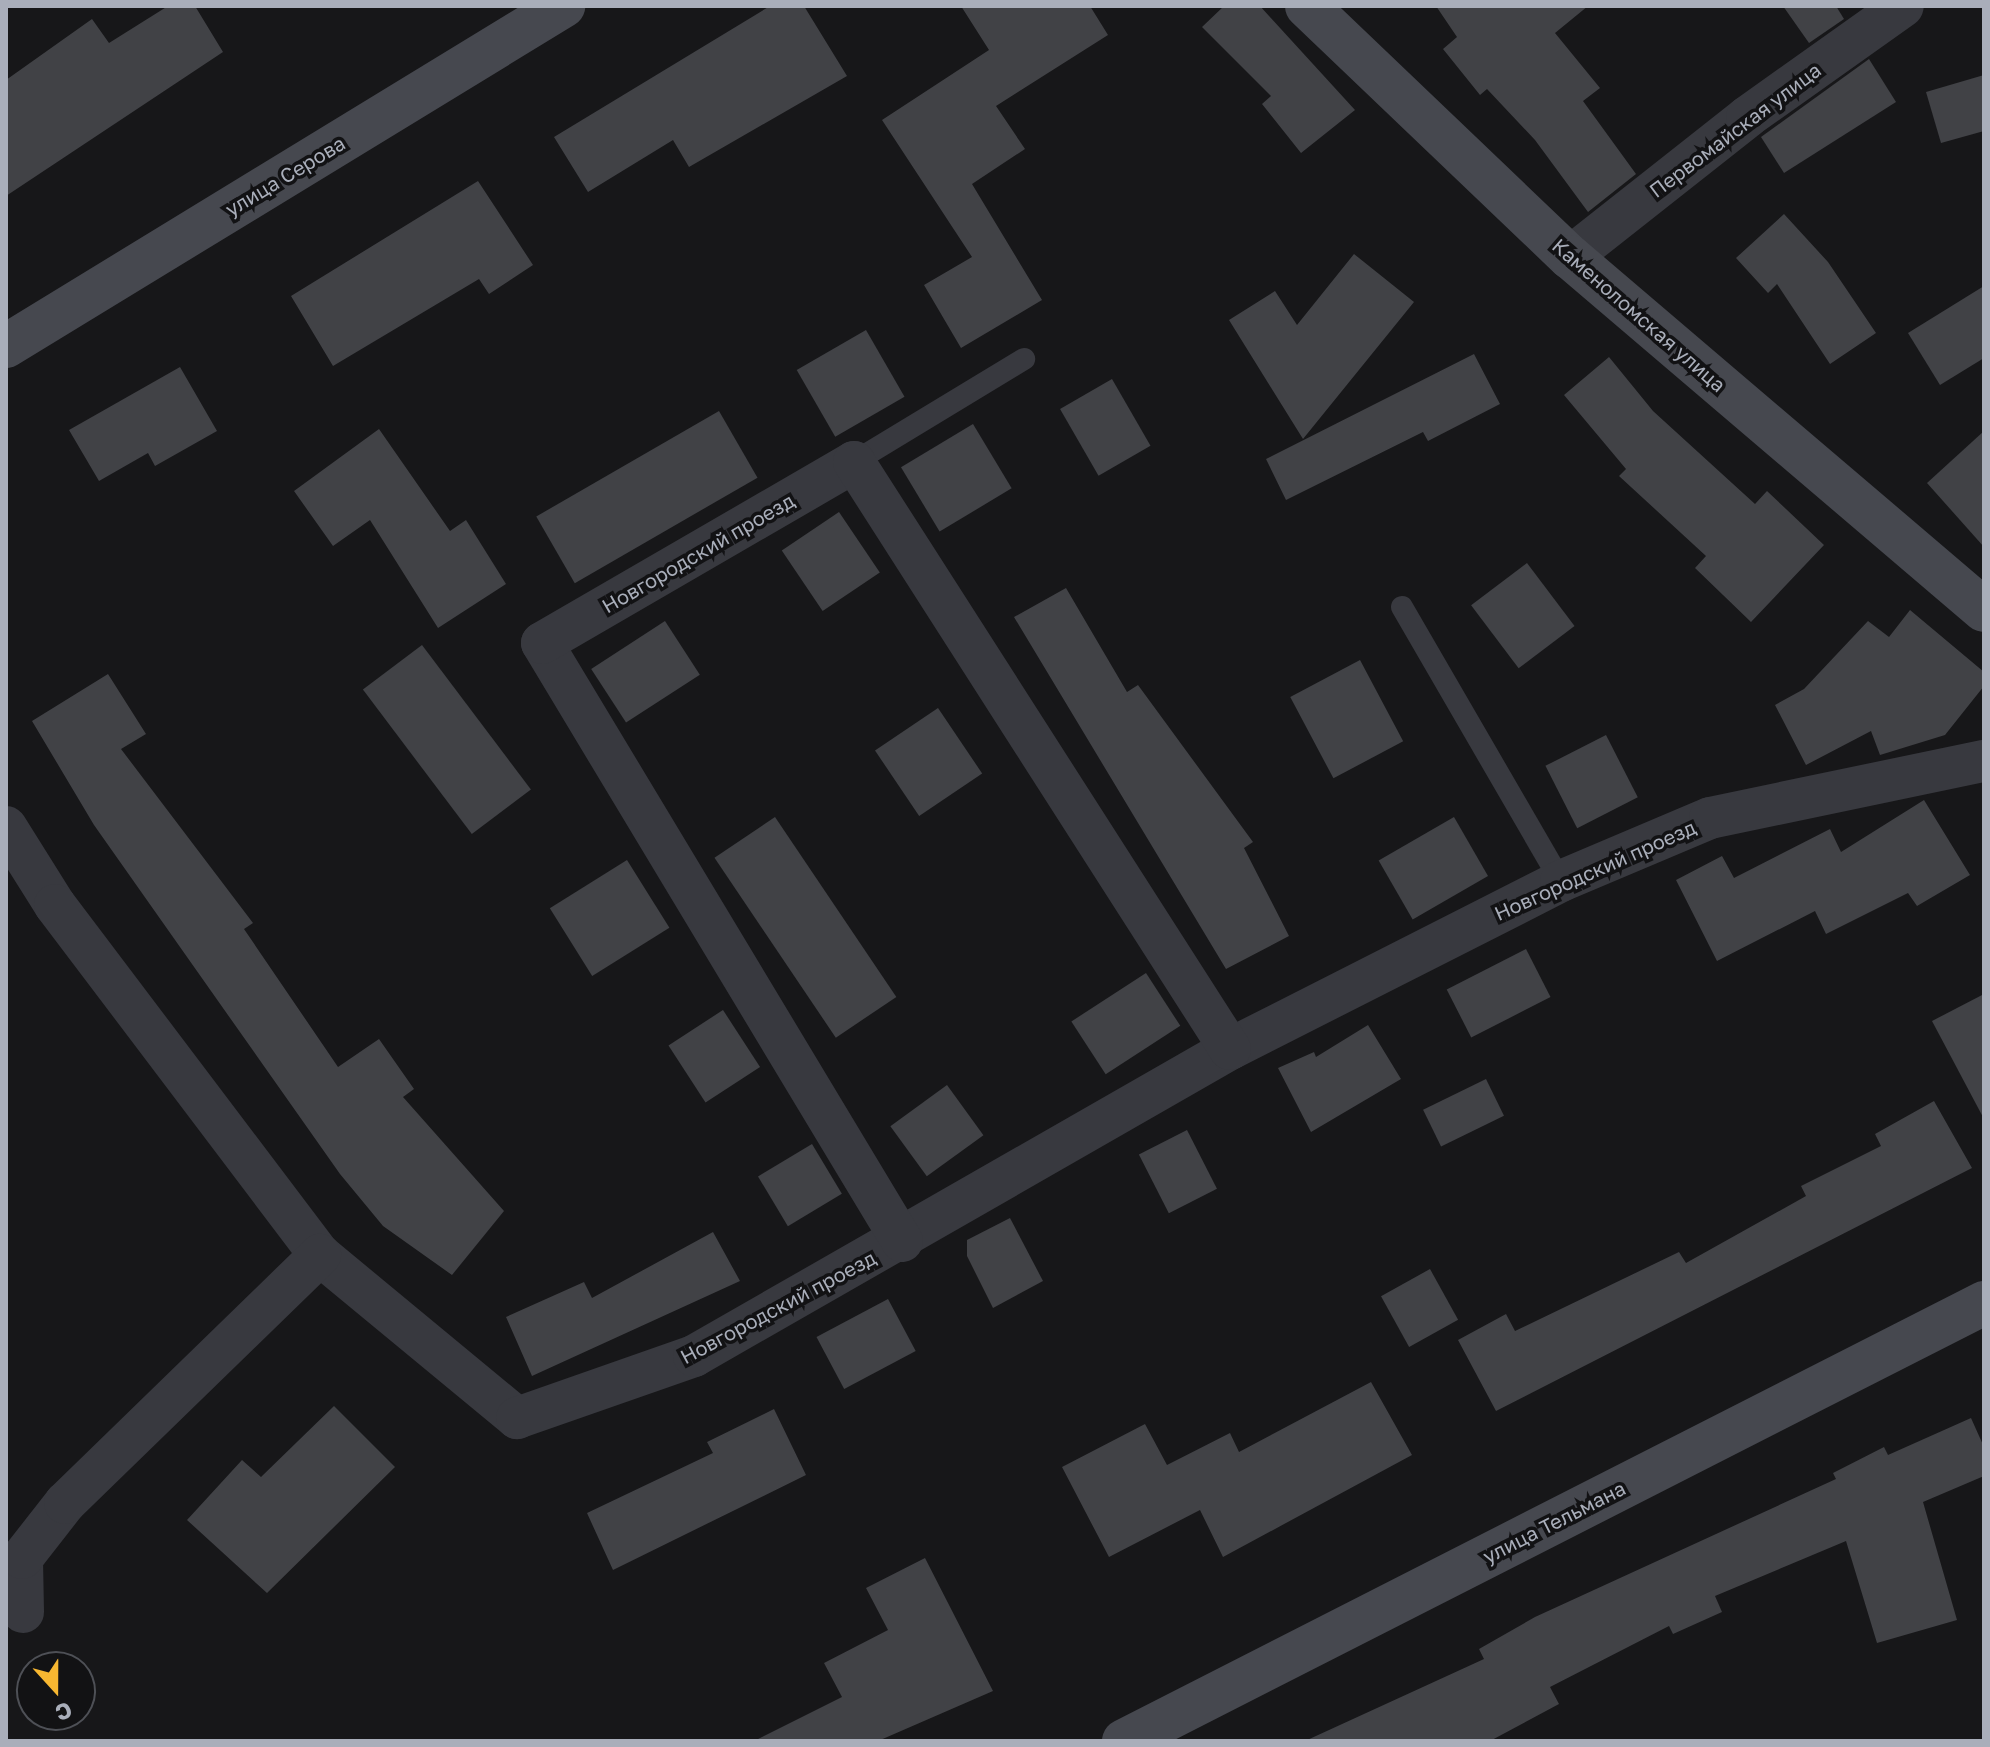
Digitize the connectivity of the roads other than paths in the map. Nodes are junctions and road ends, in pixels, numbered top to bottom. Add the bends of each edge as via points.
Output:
1 (563, 6) edge
2 (1307, 6) edge
3 (1903, 6) edge
4 (1570, 257) junction
5 (6, 346) edge
6 (1024, 359) dead end
7 (854, 462) junction
8 (1402, 607) dead end
9 (1984, 610) edge
10 (1984, 761) edge
11 (6, 827) edge
12 (1561, 881) junction
13 (1230, 1049) junction
14 (902, 1241) junction
15 (320, 1255) junction
16 (1984, 1303) edge
17 (23, 1612) dead end
18 (1124, 1741) edge

1 - 5 street, улица Серова
2 - 4 street, Каменоломская улица
3 - 4 street, Первомайская улица via 1747,117
4 - 9 street, Каменоломская улица
6 - 7 lane
7 - 13 street
7 - 14 street, Новгородский проезд via 542,643
8 - 12 lane
10 - 12 street, Новгородский проезд via 1710,818
11 - 15 street via 55,905
12 - 13 street, Новгородский проезд
13 - 14 street, Новгородский проезд
14 - 15 street, Новгородский проезд via 694,1356 517,1418
15 - 17 street via 65,1503 22,1558
16 - 18 street, улица Тельмана

